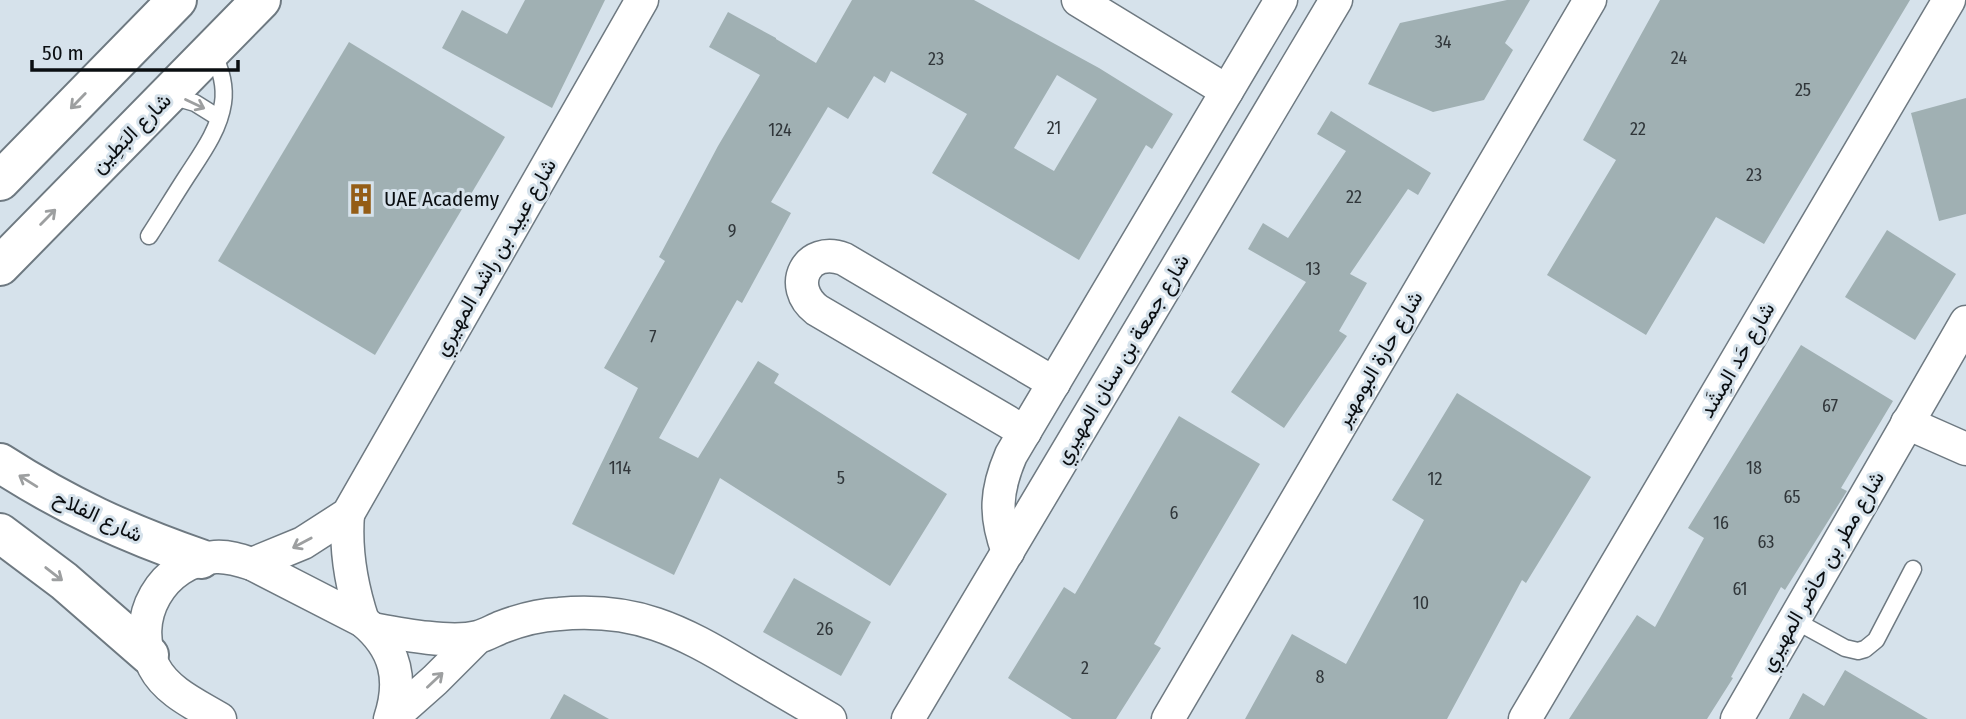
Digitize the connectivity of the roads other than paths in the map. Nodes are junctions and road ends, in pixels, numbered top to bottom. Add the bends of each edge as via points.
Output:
1 (177, 0) edge
2 (261, 0) edge
3 (642, 0) edge
4 (1078, 0) edge
5 (1336, 0) edge
6 (1590, 0) edge
7 (1949, 0) edge
8 (1273, 3) edge
9 (212, 51) junction
10 (1227, 91) junction
11 (168, 95) junction
12 (219, 118) junction
13 (0, 181) edge
14 (149, 236) dead end
15 (0, 266) edge
16 (1966, 321) edge
17 (1054, 383) junction
18 (1907, 423) junction
19 (1025, 432) junction
20 (1965, 447) edge
21 (0, 463) edge
22 (348, 514) junction
23 (0, 533) edge
24 (1008, 552) junction
25 (201, 559) junction
26 (252, 564) junction
27 (1913, 569) dead end
28 (1794, 620) junction
29 (368, 625) junction
30 (477, 638) junction
31 (149, 655) junction
32 (171, 688) junction
33 (179, 719) edge
34 (220, 719) edge
35 (390, 719) edge
36 (830, 719) edge
37 (908, 719) edge
38 (1168, 719) edge
39 (1525, 719) edge
40 (1737, 719) edge

1 -> 13 main road
2 - 9 main road, شارع البَطِين
3 - 22 street, شارع عبيد بن راشد المهيري
4 - 10 street
5 - 24 street, شارع جمعة بن سنان المهيري
6 - 38 street, شارع حارة البومهير
7 - 39 street, شارع حَد المِشَد
8 - 10 street
9 - 11 main road, شارع البَطِين
9 - 12 lane via 224,83
10 - 17 street
11 -> 12 lane via 195,103
15 -> 11 main road, شارع البَطِين
12 - 14 lane
16 - 18 street, شارع مطر بن حاضر المهيري
17 - 19 street
17 - 19 street via 844,259 824,256 807,267 801,286 809,304
18 - 20 street
18 - 28 street, شارع مطر بن حاضر المهيري
19 - 24 street via 1000,486 999,520
25 -> 21 main road, شارع الفلاح via 94,517
22 -> 26 street, شارع عبيد بن راشد المهيري via 303,543
22 - 29 street via 351,579
23 -> 31 main road
24 - 37 street, شارع جمعة بن سنان المهيري
25 - 26 street via 218,556
25 - 31 street via 170,575 150,603 145,638
26 - 29 street
27 - 28 lane via 1876,640 1866,649 1845,648
28 - 40 street, شارع مطر بن حاضر المهيري
29 - 30 street via 424,638
29 - 35 street via 387,648 396,671
35 -> 30 street
30 - 36 street via 555,614 602,613 641,619 696,640
31 - 32 street
32 - 33 street
32 - 34 street

